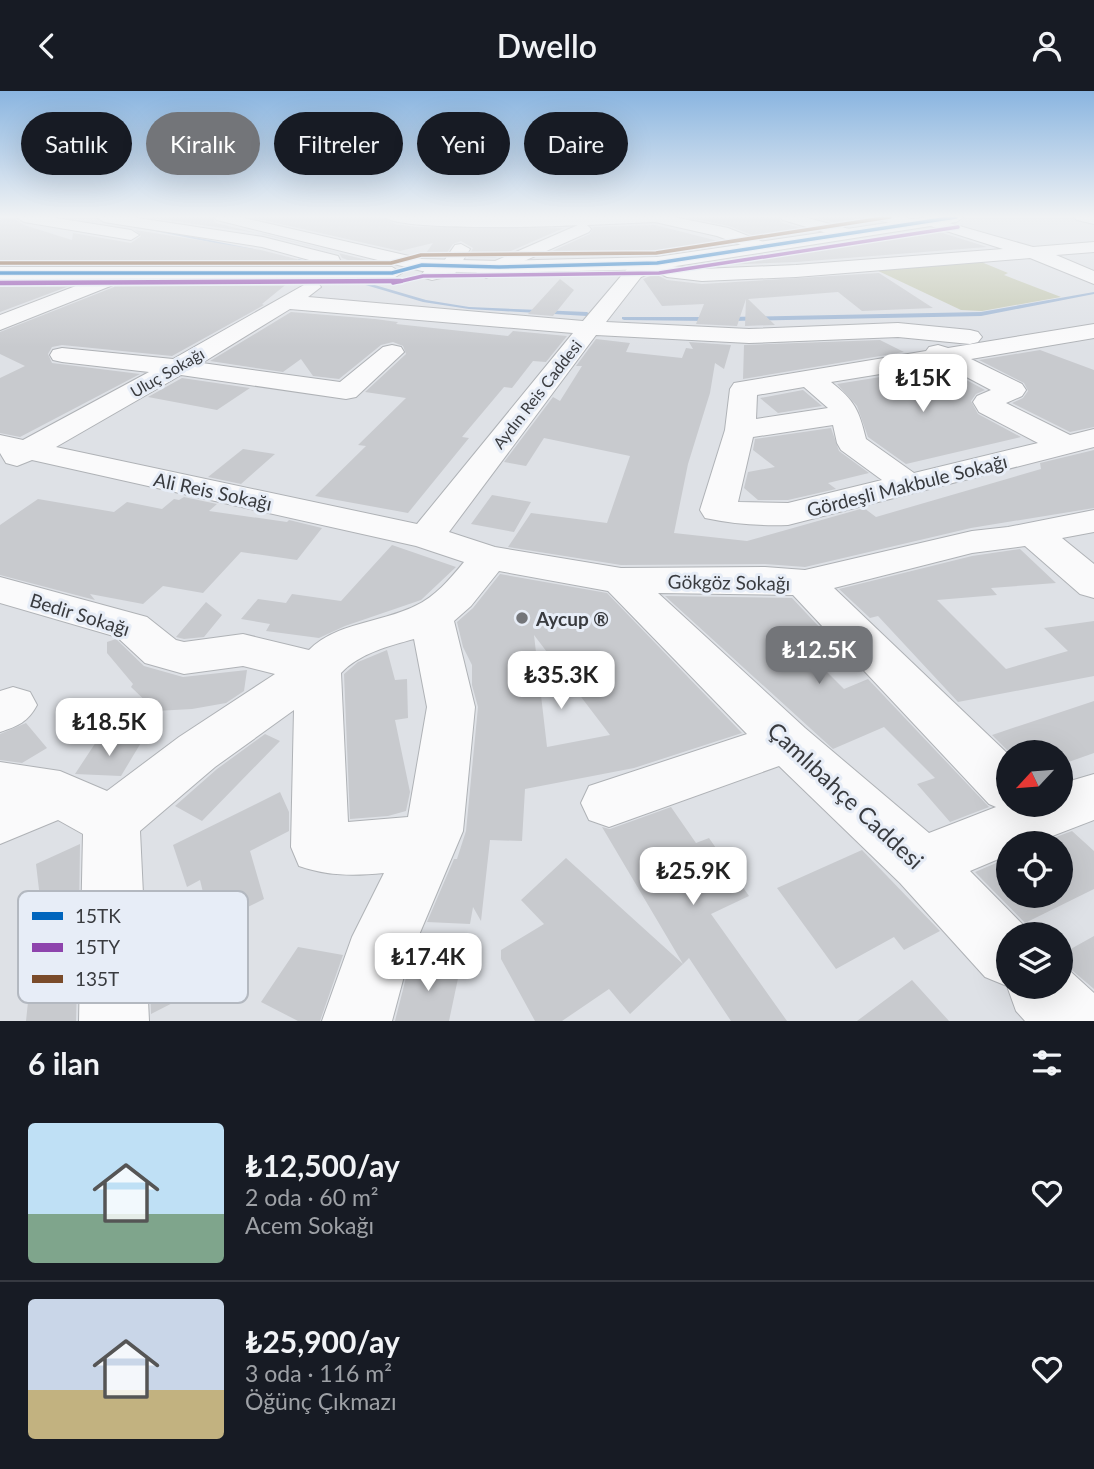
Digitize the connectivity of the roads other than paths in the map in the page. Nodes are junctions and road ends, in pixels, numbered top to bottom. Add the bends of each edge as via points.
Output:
1 (255, 260) edge
2 (340, 260) edge
3 (403, 260) edge
4 (446, 260) edge
5 (510, 260) edge
6 (674, 260) edge
7 (885, 260) edge
8 (1062, 260) edge
9 (657, 263) junction
10 (435, 269) junction
11 (492, 269) junction
12 (0, 273) edge
13 (125, 273) junction
14 (392, 273) junction
15 (211, 274) junction
16 (284, 274) junction
17 (331, 274) junction
18 (1094, 278) edge
19 (185, 290) dead end
20 (288, 302) junction
21 (0, 323) edge
22 (590, 328) junction
23 (898, 330) junction
24 (1094, 331) edge
25 (1053, 337) junction
26 (1021, 342) junction
27 (392, 352) dead end
28 (62, 355) dead end
29 (943, 355) junction
30 (1094, 355) edge
31 (177, 367) junction
32 (808, 378) junction
33 (846, 414) junction
34 (740, 430) junction
35 (1080, 442) edge
36 (10, 453) edge
37 (908, 484) junction
38 (1094, 521) edge
39 (1032, 532) junction
40 (426, 537) junction
41 (489, 558) junction
42 (621, 581) junction
43 (805, 583) junction
44 (1094, 585) edge
45 (0, 590) edge
46 (431, 616) junction
47 (318, 669) junction
48 (787, 742) junction
49 (996, 776) edge
50 (0, 785) edge
51 (1094, 797) edge
52 (1073, 799) edge
53 (609, 803) dead end
54 (85, 808) junction
55 (1000, 817) edge
56 (0, 819) edge
57 (429, 841) junction
58 (921, 864) junction
59 (96, 891) edge
60 (996, 942) edge
61 (1052, 999) edge
62 (112, 1003) edge
63 (114, 1021) edge
64 (357, 1021) edge
65 (1073, 1021) edge

1 - 16 street
2 - 14 street
3 - 10 street
4 - 10 street
5 - 11 street
6 - 9 street
7 - 9 street via 796,271 702,275 667,271
8 - 18 street
9 - 11 street
9 - 22 street, Aydın Reis Caddesi via 634,273
10 - 11 street
10 - 14 street
12 - 13 street
13 - 15 street
13 - 21 street
14 - 17 street
15 - 16 street
15 - 19 street
16 - 17 street
17 - 20 street, Uluç Sokağı
20 - 22 street
20 - 31 street, Uluç Sokağı
22 - 23 street via 749,336
22 - 40 street, Aydın Reis Caddesi
23 - 26 street
23 - 29 street
24 - 25 street
25 - 26 street
25 - 30 street
26 - 29 street
27 - 31 street via 346,391
28 - 31 street
29 - 32 street
29 - 35 street via 1012,390 987,402 989,406
31 - 36 street, Uluç Sokağı
32 - 33 street via 840,403
32 - 34 street via 744,389
33 - 34 street
33 - 37 street via 852,443
34 - 37 street, Gördeşli Makbule Sokağı via 718,510 788,514
35 - 37 street, Gördeşli Makbule Sokağı
36 - 40 street, Ali Reis Sokağı
38 - 39 street
39 - 43 street, Gökgöz Sokağı
39 - 44 street
40 - 41 street, Gökgöz Sokağı
41 - 42 street, Gökgöz Sokağı
41 - 46 street via 453,599
42 - 43 street, Gökgöz Sokağı
42 - 48 street, Çamlıbahçe Caddesi
43 - 49 street
45 - 47 street, Bedir Sokağı via 132,627 161,652 184,658 243,650
46 - 47 street via 378,632 335,652
46 - 57 street via 451,707
47 - 54 street via 197,752
47 - 57 street via 320,847 359,849
48 - 53 street
48 - 58 street, Çamlıbahçe Caddesi
50 - 54 street
51 - 52 street
54 - 56 street
54 - 59 street
55 - 58 street
57 - 64 street via 375,960
58 - 60 street, Çamlıbahçe Caddesi
61 - 65 street
62 - 63 street

